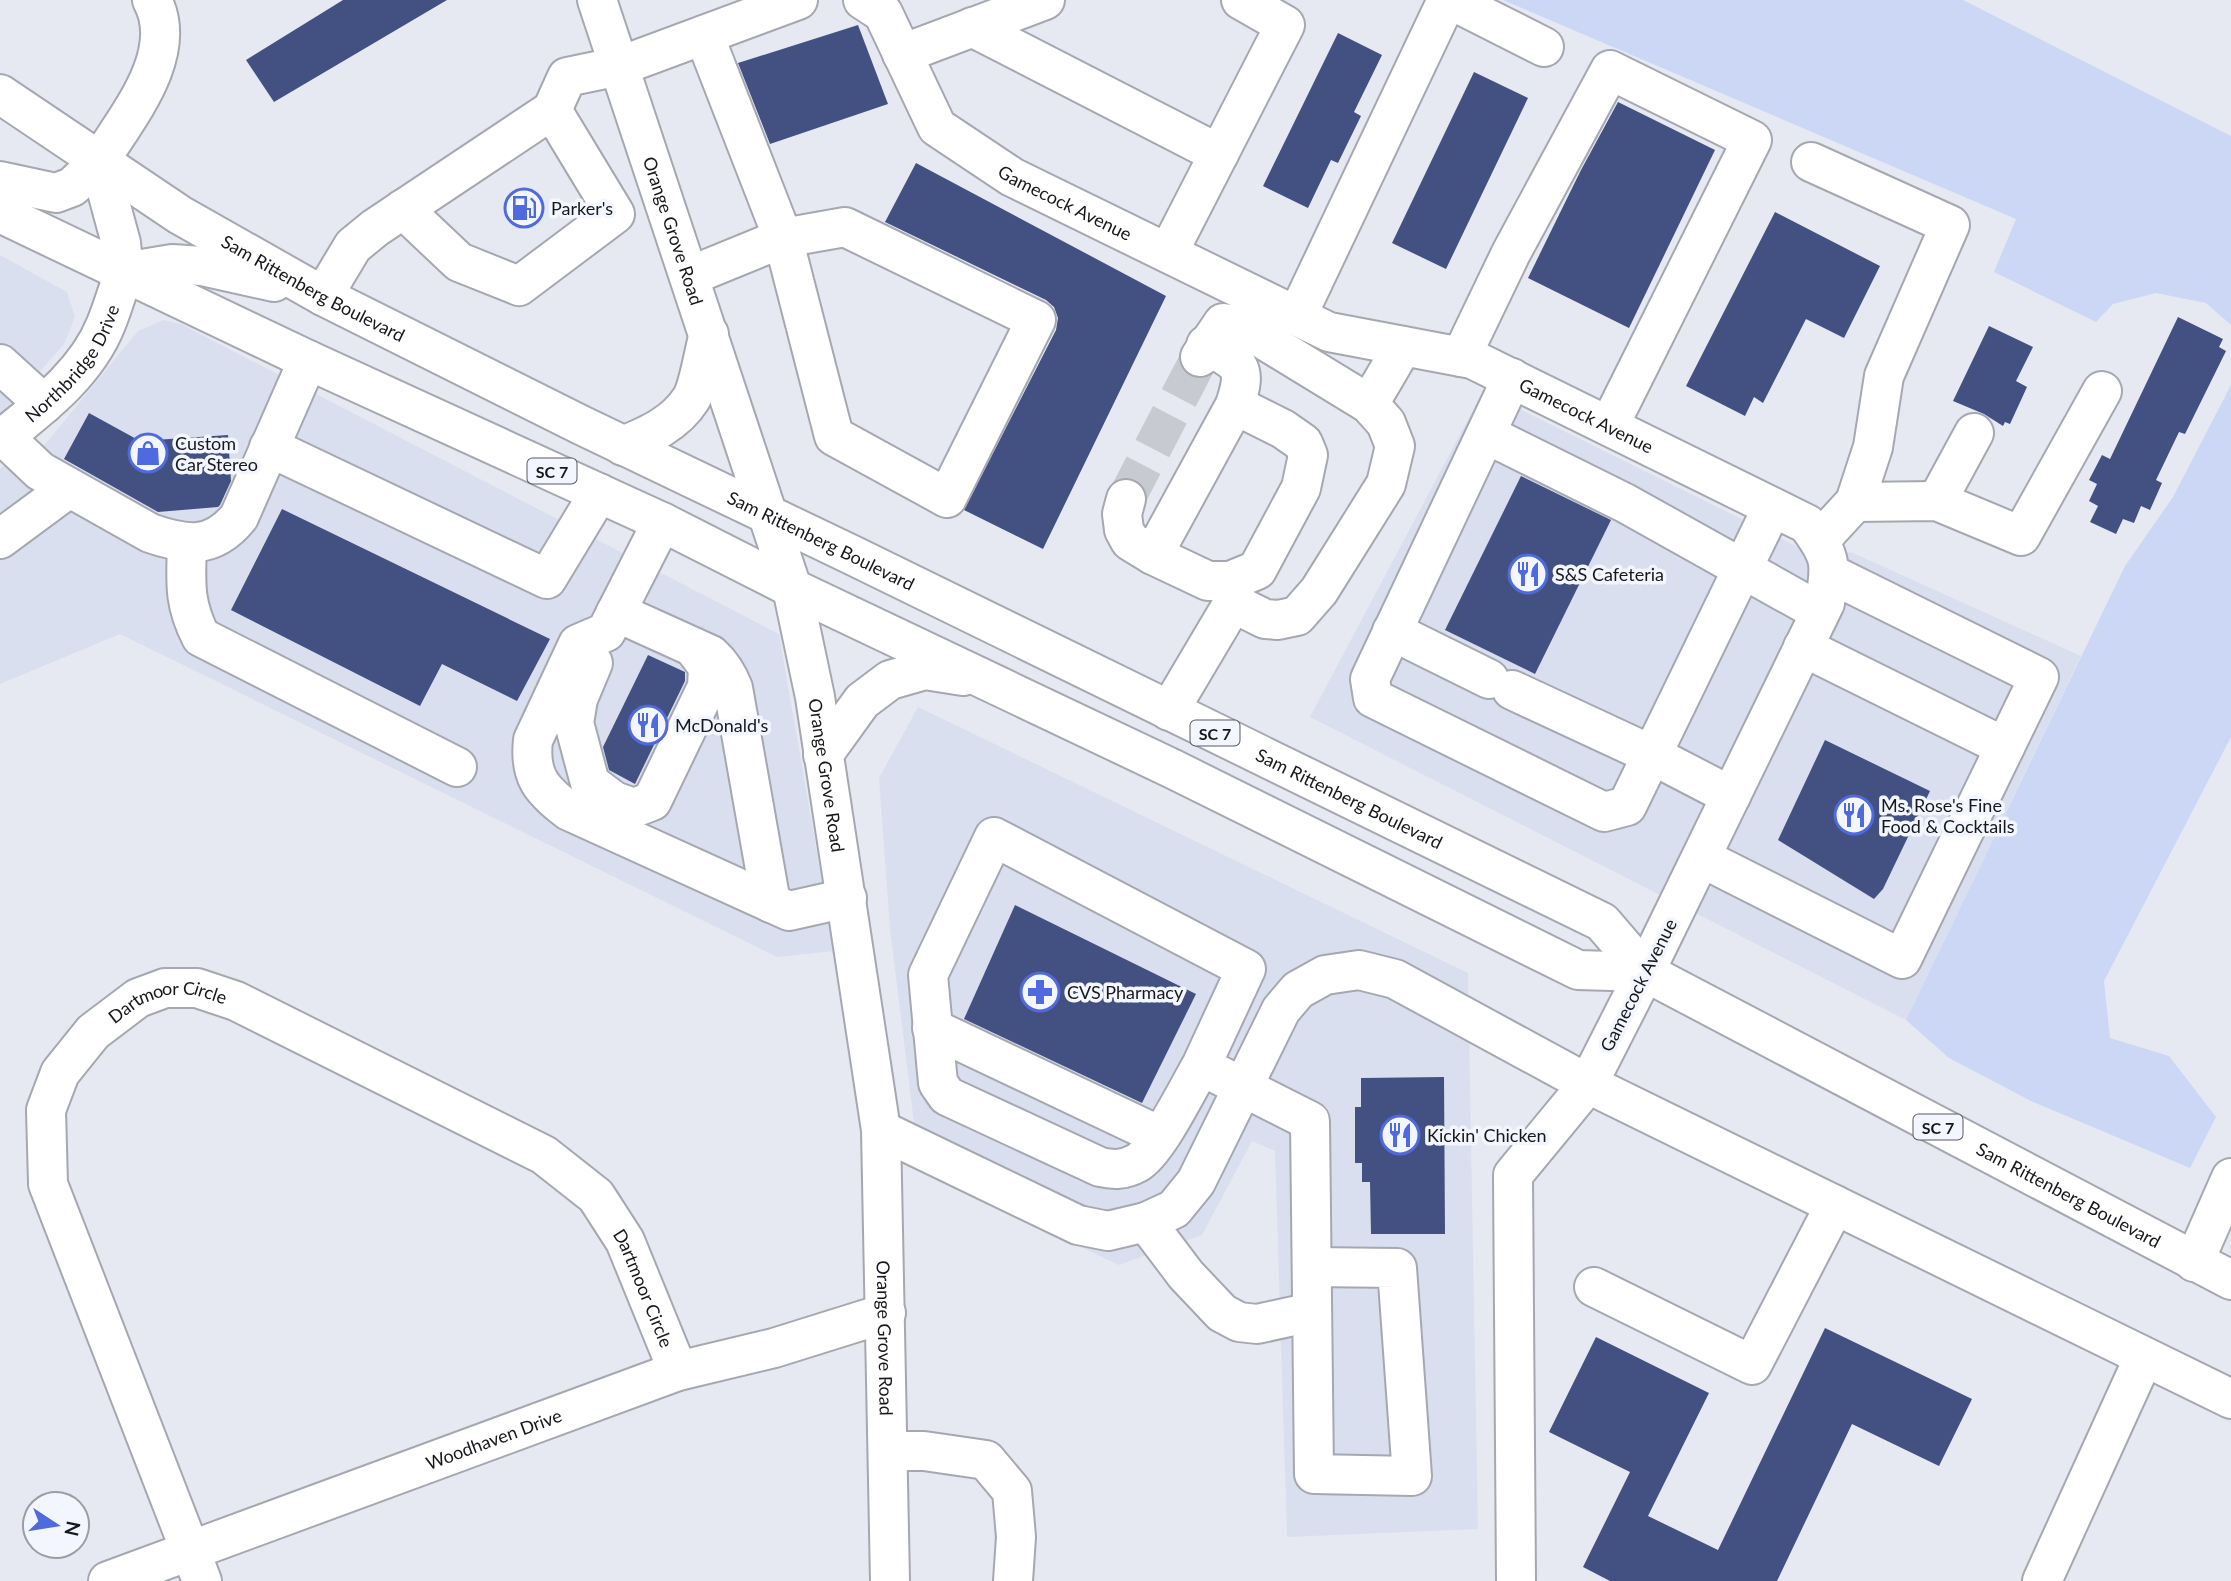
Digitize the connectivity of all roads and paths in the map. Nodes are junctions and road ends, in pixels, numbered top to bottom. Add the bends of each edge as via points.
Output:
1 (152, 0) edge
2 (597, 0) edge
3 (798, 0) edge
4 (863, 0) edge
5 (1045, 0) edge
6 (1241, 0) edge
7 (1449, 0) edge
8 (972, 27) junction
9 (704, 35) junction
10 (1545, 47) dead end
11 (902, 54) junction
12 (620, 66) junction
13 (0, 94) edge
14 (552, 110) junction
15 (1219, 154) junction
16 (99, 162) junction
17 (1811, 162) dead end
18 (0, 181) edge
19 (403, 209) junction
20 (0, 213) edge
21 (783, 238) junction
22 (1168, 253) junction
23 (124, 272) junction
24 (690, 276) junction
25 (323, 296) junction
26 (1297, 316) junction
27 (709, 334) junction
28 (1403, 346) junction
29 (1461, 356) junction
30 (308, 360) junction
31 (0, 364) edge
32 (1512, 378) junction
33 (2102, 391) dead end
34 (44, 404) junction
35 (1369, 404) junction
36 (1235, 405) junction
37 (1609, 426) junction
38 (1974, 433) dead end
39 (1486, 434) junction
40 (2, 439) edge
41 (623, 446) junction
42 (269, 447) junction
43 (69, 488) junction
44 (599, 493) junction
45 (1126, 499) tunnel mouth
46 (1937, 501) junction
47 (1855, 502) junction
48 (1772, 508) junction
49 (768, 514) junction
50 (662, 522) junction
51 (0, 539) edge
52 (187, 543) junction
53 (1153, 555) junction
54 (1824, 557) junction
55 (1742, 569) junction
56 (792, 588) junction
57 (1232, 592) junction
58 (1820, 612) junction
59 (603, 628) junction
60 (1392, 631) junction
61 (693, 647) junction
62 (1803, 647) junction
63 (984, 679) junction
64 (1170, 711) junction
65 (2005, 747) junction
66 (823, 755) junction
67 (1652, 755) junction
68 (457, 767) dead end
69 (1731, 796) junction
70 (1702, 858) junction
71 (846, 898) junction
72 (771, 903) junction
73 (1645, 972) junction
74 (932, 1028) junction
75 (1201, 1066) junction
76 (1588, 1084) junction
77 (1244, 1086) junction
78 (881, 1130) junction
79 (1160, 1136) junction
80 (1056, 1147) junction
81 (2231, 1178) edge
82 (1033, 1204) junction
83 (1835, 1205) junction
84 (1146, 1222) junction
85 (2194, 1262) junction
86 (1312, 1267) junction
87 (2231, 1280) edge
88 (1594, 1287) dead end
89 (1312, 1312) junction
90 (886, 1313) junction
91 (2144, 1357) junction
92 (678, 1371) junction
93 (2231, 1399) edge
94 (888, 1451) junction
95 (196, 1566) edge
96 (2044, 1580) edge
97 (108, 1581) edge
98 (890, 1581) edge
99 (1013, 1581) edge
100 (1516, 1581) edge

1 - 16 street via 159,26 155,68
2 - 12 street, Orange Grove Road
3 - 9 street
4 - 11 street, Gamecock Avenue via 883,13
5 - 8 street
6 - 15 street via 1285,25
7 - 10 street
7 - 26 street
8 - 11 street
8 - 15 street
9 - 12 street
9 - 21 street
11 - 22 street, Gamecock Avenue via 937,127 1012,177
12 - 14 street via 568,77
12 - 24 street, Orange Grove Road
13 - 16 street, Sam Rittenberg Boulevard / SC 7
14 - 19 street
14 - 19 street via 615,214 519,286 459,262
15 - 22 street
16 - 18 street via 72,187 56,193
16 - 23 street via 121,243
16 - 25 street, Sam Rittenberg Boulevard / SC 7 via 180,215
17 - 47 street via 1950,225 1884,376 1873,447
19 - 25 street via 353,246
20 - 23 street, Sam Rittenberg Boulevard / SC 7
21 - 21 street via 834,436 947,498 1036,320 845,226
21 - 24 street
22 - 26 street, Gamecock Avenue
23 - 25 street via 172,264 202,266
23 - 30 street, Sam Rittenberg Boulevard / SC 7
23 - 34 street, Northbridge Drive via 106,325 83,365
24 - 27 street, Orange Grove Road
25 - 41 street, Sam Rittenberg Boulevard / SC 7
26 - 28 street, Gamecock Avenue via 1329,332
27 - 41 street via 692,397 671,422
27 - 49 street, Orange Grove Road
28 - 29 street, Gamecock Avenue
28 - 35 street
29 - 32 street, Gamecock Avenue
29 - 37 street via 1610,70 1752,140
30 - 42 street
30 - 44 street, Sam Rittenberg Boulevard / SC 7
31 - 34 street
32 - 37 street, Gamecock Avenue
32 - 39 street
33 - 46 street via 2021,536
34 - 40 street, Northbridge Drive
35 - 36 street via 1256,335 1223,323 1203,351 1231,358 1238,366 1243,381
35 - 57 street via 1386,423 1395,446 1386,484 1319,591 1297,615 1278,620 1265,619
36 - 53 street
36 - 57 street via 1283,429 1303,443 1308,455 1301,488 1257,569
37 - 48 street, Gamecock Avenue
38 - 46 street
39 - 55 street via 1626,503
39 - 60 street
40 - 43 street
41 - 49 street, Sam Rittenberg Boulevard / SC 7
42 - 44 street via 547,579
42 - 52 street via 239,517 228,531 204,542
43 - 51 street
43 - 52 street via 150,533
44 - 50 street, Sam Rittenberg Boulevard / SC 7
45 - 53 street via 1124,530 1130,541
46 - 47 street
47 - 54 street
48 - 54 street, Gamecock Avenue via 1807,524
48 - 55 street
49 - 56 street, Orange Grove Road
49 - 64 street, Sam Rittenberg Boulevard / SC 7
50 - 56 street, Sam Rittenberg Boulevard / SC 7
50 - 59 street
52 - 68 street via 189,614 201,637
53 - 57 street
54 - 58 street, Gamecock Avenue via 1825,603
54 - 65 street via 2039,677
55 - 58 street
55 - 67 street
56 - 63 street, Sam Rittenberg Boulevard / SC 7
56 - 66 street, Orange Grove Road
57 - 64 street
58 - 62 street, Gamecock Avenue
59 - 61 street
59 - 61 street via 574,723 590,782 614,801 634,808 652,800 707,687 708,667
59 - 72 street via 578,644 533,740 535,776 547,794 569,811
60 - 67 street
60 - 67 street via 1370,679 1373,698 1604,812 1626,806
61 - 72 street via 722,665 733,688
62 - 65 street
62 - 69 street, Gamecock Avenue
63 - 66 street via 925,670 890,680 862,701
63 - 73 street, Sam Rittenberg Boulevard / SC 7 via 1578,970
64 - 73 street, Sam Rittenberg Boulevard / SC 7 via 1602,922
65 - 70 street via 1902,959
66 - 71 street, Orange Grove Road
67 - 69 street
69 - 70 street, Gamecock Avenue
70 - 73 street, Gamecock Avenue
71 - 72 street via 789,911
71 - 78 street, Orange Grove Road
73 - 76 street, Gamecock Avenue
73 - 85 street, Sam Rittenberg Boulevard / SC 7
74 - 75 street via 928,975 994,837 1246,969
74 - 79 street
74 - 80 street via 938,1083 947,1096
75 - 77 street
75 - 79 street
76 - 77 street via 1395,979 1359,970 1325,975 1298,990 1281,1010
76 - 83 street
76 - 100 street, Gamecock Avenue via 1513,1175
77 - 84 street via 1196,1182 1174,1209
77 - 86 street via 1310,1121
78 - 82 street
78 - 90 street, Orange Grove Road
79 - 80 street via 1140,1162 1118,1171
80 - 82 street
81 - 85 street
82 - 84 street via 1078,1225 1108,1231
83 - 88 street via 1752,1365
83 - 91 street
84 - 89 street via 1222,1313 1257,1324
85 - 87 street, Sam Rittenberg Boulevard / SC 7
86 - 89 street
86 - 89 street via 1397,1268 1412,1476 1314,1474
90 - 92 street, Woodhaven Drive via 774,1348
90 - 94 street, Orange Grove Road
91 - 93 street
91 - 96 street
92 - 95 street, Woodhaven Drive
92 - 95 street, Dartmoor Circle via 625,1241 596,1196 544,1155 236,1001 197,988 165,988 138,998 93,1032 60,1073 46,1110 48,1184
94 - 98 street, Orange Grove Road
94 - 99 street via 986,1460 1012,1491
95 - 97 street, Woodhaven Drive

